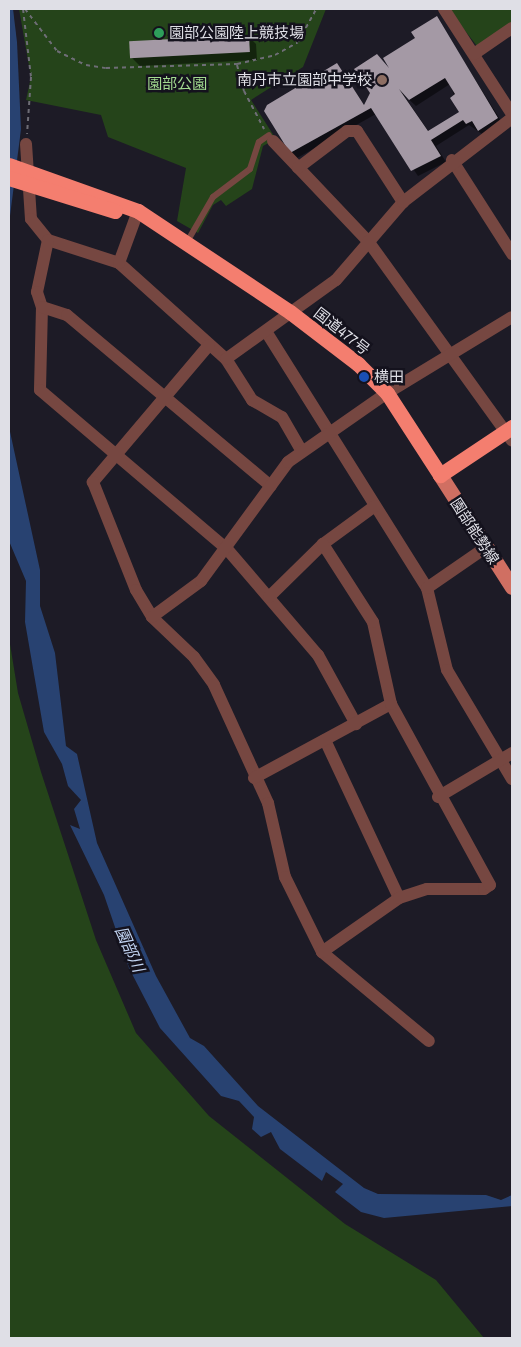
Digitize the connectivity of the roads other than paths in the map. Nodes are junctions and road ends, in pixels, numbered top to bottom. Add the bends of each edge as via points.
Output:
1 (444, 9) edge
2 (512, 28) edge
3 (474, 54) junction
4 (512, 114) edge
5 (512, 118) edge
6 (271, 138) joint
7 (26, 144) road end
8 (452, 160) junction
9 (298, 168) junction
10 (18, 175) edge
11 (403, 202) junction
12 (137, 215) junction
13 (48, 240) junction
14 (368, 242) junction
15 (186, 243) junction
16 (512, 254) edge
17 (119, 263) junction
18 (42, 307) junction
19 (290, 312) junction
20 (512, 317) edge
21 (267, 334) junction
22 (209, 345) junction
23 (452, 354) junction
24 (226, 360) junction
25 (387, 393) junction
26 (165, 397) junction
27 (329, 431) junction
28 (510, 433) edge
29 (302, 451) junction
30 (117, 454) junction
31 (440, 475) junction
32 (271, 486) junction
33 (375, 506) junction
34 (323, 544) junction
35 (485, 548) junction
36 (227, 549) junction
37 (512, 587) edge
38 (427, 588) junction
39 (269, 597) junction
40 (152, 617) junction
41 (391, 704) junction
42 (356, 724) junction
43 (325, 740) junction
44 (512, 753) edge
45 (500, 761) junction
46 (254, 778) junction
47 (512, 779) edge
48 (438, 797) junction
49 (399, 898) junction
50 (322, 952) junction
51 (429, 1041) dead end

1 - 3 street
2 - 3 street
3 - 4 street
5 - 8 street
6 - 9 street
6 - 15 lane via 259,142 250,169 212,196
7 - 10 street
8 - 11 street
8 - 16 street
9 - 11 street via 347,131 357,131
9 - 14 street
10 - 12 highway, 国道477号
10 - 13 street via 31,219
11 - 14 street
12 - 15 highway, 国道477号
12 - 17 street
13 - 17 street
13 - 18 street via 36,292
14 - 19 street via 336,280
14 - 23 street
15 - 19 highway, 国道477号
17 - 22 street
18 - 26 street via 67,315
18 - 30 street via 40,390
19 - 21 street
19 - 25 highway, 国道477号 via 358,364
20 - 23 street
21 - 24 street
21 - 27 street
22 - 24 street
22 - 26 street
23 - 25 street
23 - 28 street
24 - 29 street via 252,400 282,417
25 - 27 street
25 - 31 highway, 国道477号
26 - 30 street
26 - 32 street
27 - 29 street
27 - 33 street
28 - 31 highway
29 - 32 street
30 - 36 street
30 - 40 street via 93,482 136,590
31 - 35 main road, 園部能勢線
32 - 36 street
33 - 34 street
33 - 38 street
34 - 39 street
34 - 41 street via 373,622
35 - 37 main road, 園部能勢線
35 - 38 street
36 - 39 street
36 - 40 street via 201,581
38 - 45 street via 447,670
39 - 42 street via 318,655
40 - 46 street via 194,657 214,684
41 - 42 street
41 - 48 street
42 - 43 street
43 - 46 street
43 - 49 street
44 - 45 street
45 - 47 street
45 - 48 street
46 - 50 street via 268,803 285,877
48 - 49 street via 490,885 484,890 427,889
49 - 50 street
50 - 51 street

